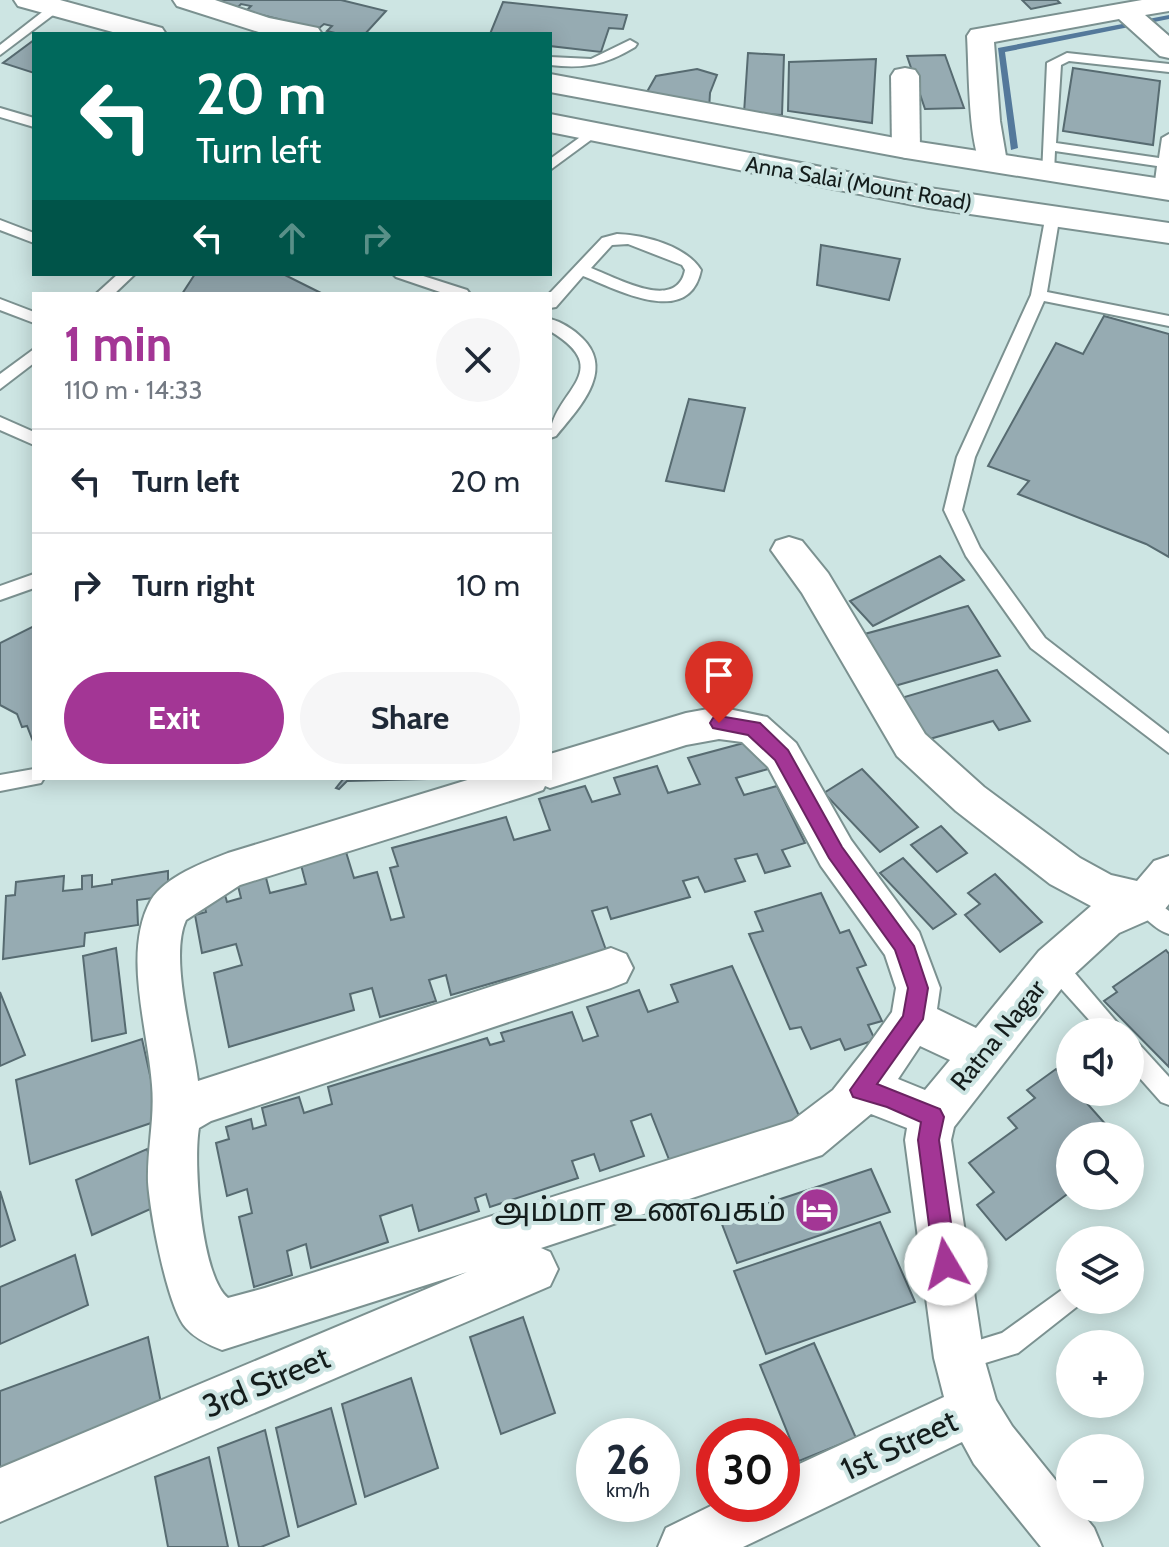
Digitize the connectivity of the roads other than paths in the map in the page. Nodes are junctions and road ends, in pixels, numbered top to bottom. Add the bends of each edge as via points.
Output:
1 (28, 0) edge
2 (187, 0) edge
3 (1169, 3) edge
4 (55, 9) junction
5 (1073, 9) edge
6 (0, 31) edge
7 (144, 32) edge
8 (298, 32) edge
9 (1149, 33) edge
10 (19, 38) junction
11 (630, 44) dead end
12 (1120, 48) dead end
13 (0, 51) edge
14 (552, 61) edge
15 (1169, 68) edge
16 (905, 76) dead end
17 (552, 83) edge
18 (0, 112) edge
19 (32, 122) edge
20 (552, 123) edge
21 (594, 131) junction
22 (1169, 138) edge
23 (906, 149) junction
24 (956, 156) junction
25 (1048, 159) junction
26 (993, 162) junction
27 (552, 164) edge
28 (1164, 181) edge
29 (949, 201) junction
30 (1053, 214) junction
31 (0, 225) edge
32 (1169, 233) edge
33 (32, 237) edge
34 (582, 270) junction
35 (123, 276) edge
36 (413, 276) edge
37 (106, 292) edge
38 (457, 292) edge
39 (1039, 295) junction
40 (552, 301) edge
41 (0, 304) edge
42 (32, 317) edge
43 (1169, 321) edge
44 (552, 325) edge
45 (32, 356) edge
46 (0, 383) edge
47 (558, 409) edge
48 (0, 423) edge
49 (32, 438) edge
50 (789, 550) dead end
51 (32, 582) edge
52 (0, 593) edge
53 (1166, 739) edge
54 (552, 770) edge
55 (32, 777) edge
56 (523, 780) edge
57 (0, 783) edge
58 (1161, 900) edge
59 (1054, 965) junction
60 (611, 968) dead end
61 (1101, 1018) edge
62 (913, 1019) junction
63 (985, 1053) junction
64 (1144, 1066) edge
65 (861, 1090) junction
66 (1169, 1094) edge
67 (178, 1115) junction
68 (933, 1117) junction
69 (533, 1269) dead end
70 (1056, 1307) edge
71 (959, 1358) junction
72 (973, 1410) junction
73 (800, 1492) edge
74 (0, 1495) edge
75 (736, 1522) edge
76 (685, 1547) edge
77 (1075, 1547) edge

1 - 4 main road
2 - 8 main road
3 - 9 street
4 - 7 main road
4 - 10 lane
5 - 9 street
5 - 26 street via 980,36
6 - 10 lane
9 - 12 street
10 - 13 lane
11 - 14 lane via 600,63
15 - 25 lane via 1059,58 1054,63
16 - 23 street
17 - 23 main road, Anna Salai (Mount Road)
18 - 19 lane
20 - 21 main road, Anna Salai (Mount Road)
21 - 27 lane
21 - 29 main road, Anna Salai (Mount Road)
22 - 28 lane
23 - 24 main road, Anna Salai (Mount Road)
24 - 26 main road, Anna Salai (Mount Road)
24 - 29 main road
25 - 26 main road, Anna Salai (Mount Road)
25 - 28 main road, Anna Salai (Mount Road)
29 - 30 main road, Anna Salai (Mount Road)
30 - 32 main road, Anna Salai (Mount Road)
30 - 39 lane
31 - 33 lane
34 - 34 lane via 607,241 617,238 633,239 688,262 693,270 691,280 673,296 653,297
34 - 40 lane
35 - 37 lane
36 - 38 lane
39 - 43 lane
39 - 53 lane via 966,457 953,510 972,551 1038,643
41 - 42 lane
44 - 47 lane via 581,345 589,370 588,383
45 - 46 lane
48 - 49 lane
50 - 58 street via 815,583 911,745 970,799 1065,871 1102,891
51 - 52 lane
54 - 62 street via 686,729 719,723 753,728 782,755 836,853 904,946 918,988
55 - 57 lane
56 - 67 street via 228,871 168,909 158,945 159,982
58 - 59 street, Ratna Nagar via 1104,920
59 - 61 lane
59 - 63 street, Ratna Nagar
60 - 67 street via 199,1103
62 - 63 street
62 - 65 street
63 - 68 street, Ratna Nagar
64 - 66 lane
65 - 67 street via 849,1106 805,1139 222,1325 202,1309 187,1267 172,1184
65 - 68 street
68 - 71 street, Ratna Nagar via 928,1140
69 - 74 street, 3rd Street
70 - 71 lane via 1009,1344
71 - 72 street, Ratna Nagar
72 - 73 street, 1st Street
72 - 77 street, Ratna Nagar via 993,1445
75 - 76 street

